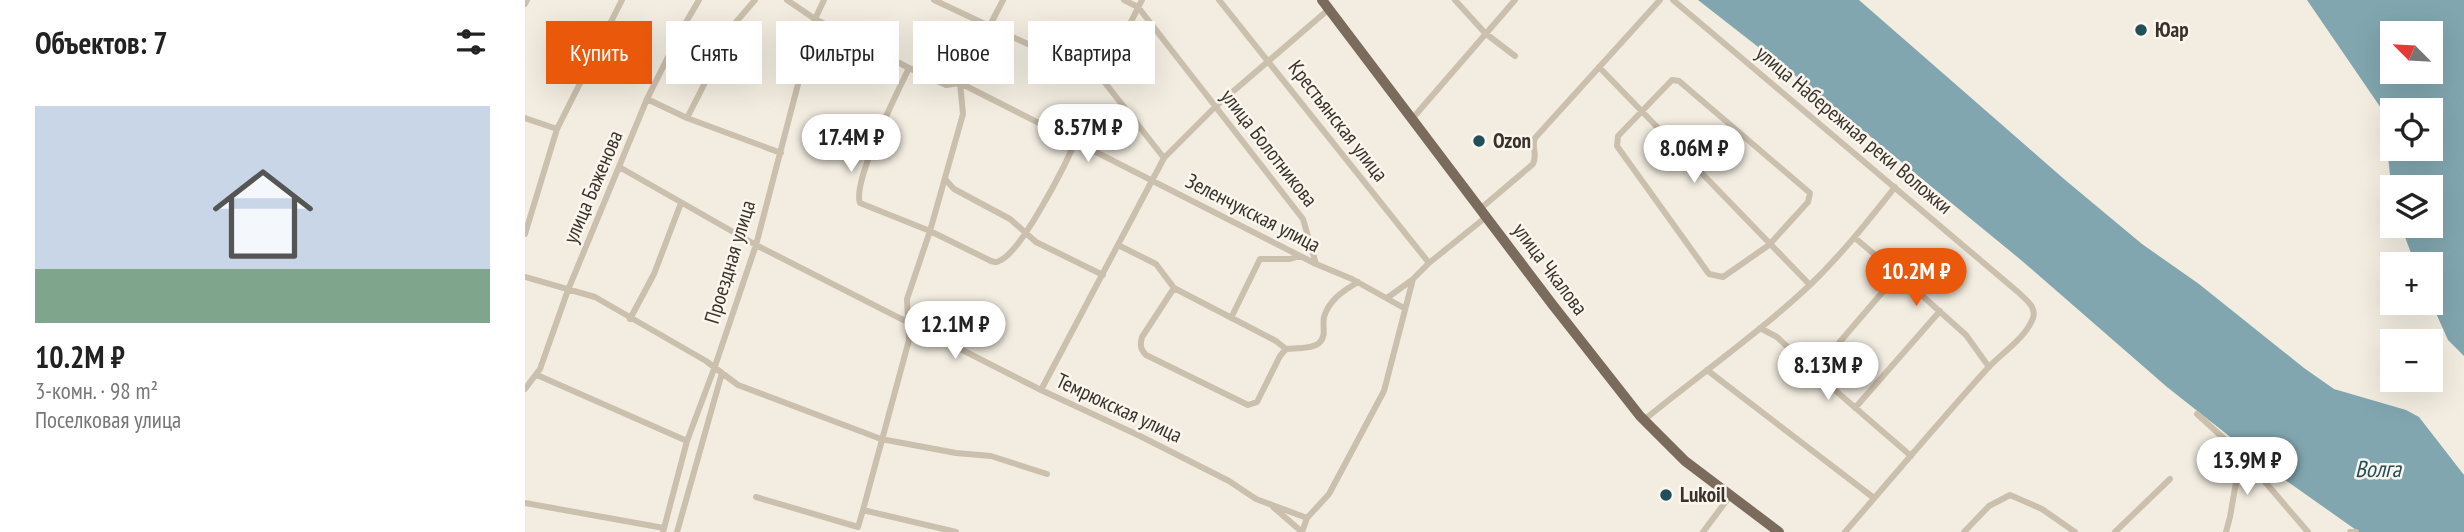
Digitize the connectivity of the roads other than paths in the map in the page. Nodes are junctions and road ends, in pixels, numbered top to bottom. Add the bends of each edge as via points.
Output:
1 (622, 0) edge
2 (699, 0) edge
3 (755, 0) edge
4 (787, 0) edge
5 (824, 0) edge
6 (935, 0) edge
7 (1003, 0) edge
8 (1124, 0) edge
9 (1219, 0) edge
10 (1454, 0) edge
11 (1515, 0) edge
12 (1660, 0) edge
13 (1673, 0) edge
14 (1140, 3) edge
15 (1326, 5) edge
16 (815, 19) junction
17 (978, 21) edge
18 (993, 21) edge
19 (1131, 21) edge
20 (1485, 33) junction
21 (1515, 56) dead end
22 (1269, 61) junction
23 (1599, 67) junction
24 (909, 68) junction
25 (913, 70) edge
26 (960, 84) edge
27 (962, 84) edge
28 (1106, 84) edge
29 (647, 99) junction
30 (1215, 107) junction
31 (1642, 111) junction
32 (525, 118) edge
33 (687, 118) junction
34 (1412, 119) junction
35 (557, 130) junction
36 (1075, 142) junction
37 (781, 153) junction
38 (1164, 158) junction
39 (621, 168) junction
40 (945, 179) junction
41 (1151, 181) junction
42 (1895, 187) junction
43 (681, 203) junction
44 (1483, 213) junction
45 (930, 231) junction
46 (525, 233) edge
47 (1025, 233) junction
48 (1855, 238) junction
49 (756, 245) junction
50 (1118, 245) junction
51 (1769, 245) junction
52 (1300, 256) junction
53 (1429, 263) junction
54 (1316, 264) junction
55 (1898, 274) junction
56 (1103, 275) junction
57 (525, 277) edge
58 (1413, 279) junction
59 (1358, 282) junction
60 (1810, 285) junction
61 (1174, 288) junction
62 (568, 290) junction
63 (1387, 298) junction
64 (1404, 308) junction
65 (1940, 312) junction
66 (1231, 317) junction
67 (630, 319) junction
68 (908, 321) junction
69 (1760, 328) junction
70 (1286, 349) junction
71 (1989, 367) junction
72 (715, 369) junction
73 (1707, 370) junction
74 (1814, 372) junction
75 (722, 373) junction
76 (537, 375) junction
77 (525, 388) edge
78 (1041, 390) junction
79 (1855, 408) junction
80 (2197, 414) dead end
81 (1644, 419) junction
82 (881, 439) junction
83 (687, 441) junction
84 (2241, 454) junction
85 (1911, 456) junction
86 (1047, 474) dead end
87 (2170, 479) dead end
88 (756, 496) dead end
89 (1730, 496) junction
90 (1874, 498) junction
91 (525, 503) edge
92 (1269, 504) junction
93 (863, 510) junction
94 (1307, 518) junction
95 (664, 530) edge
96 (857, 530) edge
97 (677, 532) edge
98 (956, 532) edge
99 (1302, 532) edge
100 (1703, 532) edge
101 (1779, 532) edge
102 (1845, 532) edge
103 (1964, 532) edge
104 (2075, 532) edge
105 (2115, 532) edge
106 (2226, 532) edge
107 (2308, 532) edge
108 (2350, 532) edge
109 (2356, 532) edge

1 - 35 street
2 - 29 street, улица Баженова
3 - 33 street via 736,22
4 - 16 street, Зеленчукская улица
5 - 16 street, Проездная улица
6 - 17 street
7 - 18 street
8 - 14 street, улица Болотникова
9 - 22 street, Крестьянская улица
10 - 20 street
11 - 20 street
12 - 23 street
13 - 42 street, улица Набережная реки Воложки
14 - 19 street
14 - 30 street, улица Болотникова
15 - 22 street
15 - 34 main road, улица Чкалова
16 - 24 street, Зеленчукская улица
16 - 37 street, Проездная улица
20 - 21 street
20 - 34 street
22 - 30 street
22 - 53 street, Крестьянская улица
23 - 31 street
23 - 44 street via 1535,138 1533,164
24 - 25 street, Зеленчукская улица
24 - 45 street via 878,135 859,198 860,203
26 - 40 street via 963,114
27 - 36 street, Зеленчукская улица
28 - 38 street
29 - 33 street
29 - 39 street, улица Баженова
30 - 38 street
30 - 54 street, улица Болотникова via 1303,219
31 - 51 street
31 - 51 street via 1618,135 1617,146 1709,274 1728,275
31 - 51 street via 1677,80 1809,190 1808,202
32 - 35 street
33 - 37 street
34 - 44 main road, улица Чкалова
35 - 46 street
36 - 41 street, Зеленчукская улица
36 - 47 street
37 - 49 street, Проездная улица
38 - 41 street
39 - 43 street, Темрюкская улица
39 - 62 street, улица Баженова
40 - 45 street
40 - 47 street
41 - 50 street
41 - 52 street, Зеленчукская улица
42 - 48 street
42 - 71 street, улица Набережная реки Воложки via 2031,306 2032,321
43 - 49 street, Темрюкская улица
43 - 67 street via 654,274
44 - 53 street
44 - 81 main road, улица Чкалова
45 - 47 street via 994,262 1006,257
45 - 68 street via 907,299
47 - 56 street
48 - 55 street
48 - 60 street
49 - 68 street, Темрюкская улица
49 - 72 street, Проездная улица
50 - 56 street
50 - 61 street via 1156,264
51 - 60 street
52 - 54 street, Зеленчукская улица
52 - 66 street via 1260,259
53 - 58 street
54 - 59 street, Зеленчукская улица
55 - 65 street
55 - 74 street
56 - 78 street
57 - 62 street
58 - 63 street
58 - 64 street
59 - 63 street, Зеленчукская улица
59 - 70 street via 1330,305 1321,342
60 - 69 street
61 - 66 street
61 - 70 street via 1142,337 1140,345 1146,355 1252,404
62 - 67 street via 595,297
62 - 76 street, улица Баженова
63 - 64 street, Зеленчукская улица
64 - 94 street via 1384,391 1329,494
65 - 71 street via 1966,335
65 - 79 street
66 - 70 street
67 - 72 street
68 - 78 street, Темрюкская улица
68 - 82 street via 909,340
69 - 73 street
69 - 74 street via 1777,337
71 - 85 street
72 - 75 street
72 - 83 street, Проездная улица
73 - 81 street
73 - 90 street
74 - 79 street
75 - 82 street via 738,385
75 - 97 street
76 - 77 street, улица Баженова
76 - 83 street
78 - 92 street, Темрюкская улица
79 - 85 street
80 - 84 street
81 - 89 main road, улица Чкалова via 1685,461
82 - 86 street via 991,456
82 - 93 street
83 - 95 street, Проездная улица
84 - 106 street
84 - 107 street
85 - 90 street
87 - 105 street
88 - 96 street
89 - 100 street
89 - 101 main road, улица Чкалова
90 - 102 street
91 - 95 street
92 - 94 street, Темрюкская улица
92 - 99 street
93 - 96 street
93 - 98 street
94 - 99 street
103 - 104 street via 1990,506 2010,495 2042,509
108 - 109 street

